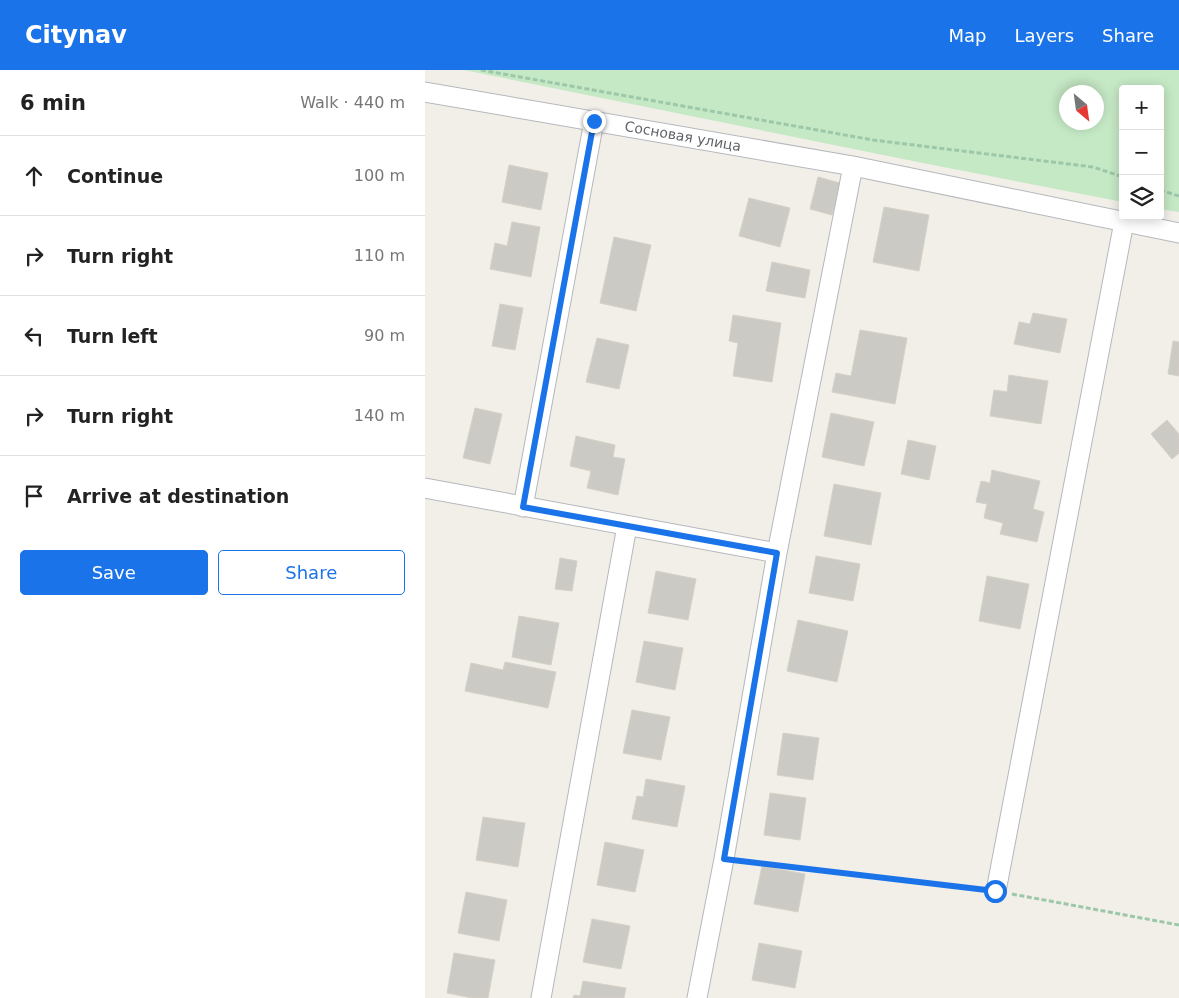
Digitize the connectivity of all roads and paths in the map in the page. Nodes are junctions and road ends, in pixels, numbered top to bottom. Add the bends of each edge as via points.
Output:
1 (481, 70) edge
2 (425, 92) edge
3 (594, 121) junction
4 (853, 166) junction
5 (1119, 176) edge
6 (1164, 191) edge
7 (1179, 196) edge
8 (1124, 222) junction
9 (1179, 233) edge
10 (425, 488) edge
11 (523, 507) junction
12 (627, 526) junction
13 (777, 553) junction
14 (724, 859) junction
15 (995, 891) junction
16 (1179, 925) edge
17 (541, 998) edge
18 (697, 998) edge

1 - 5 path via 873,140 1093,167
2 - 3 street, Сосновая улица
3 - 4 street, Сосновая улица
3 - 11 street
4 - 8 street, Сосновая улица
4 - 13 street
6 - 7 path
8 - 9 street, Сосновая улица
8 - 15 street
10 - 11 street
11 - 12 street
12 - 13 street
12 - 17 street
13 - 14 street
14 - 15 path
14 - 18 street
15 - 16 path

